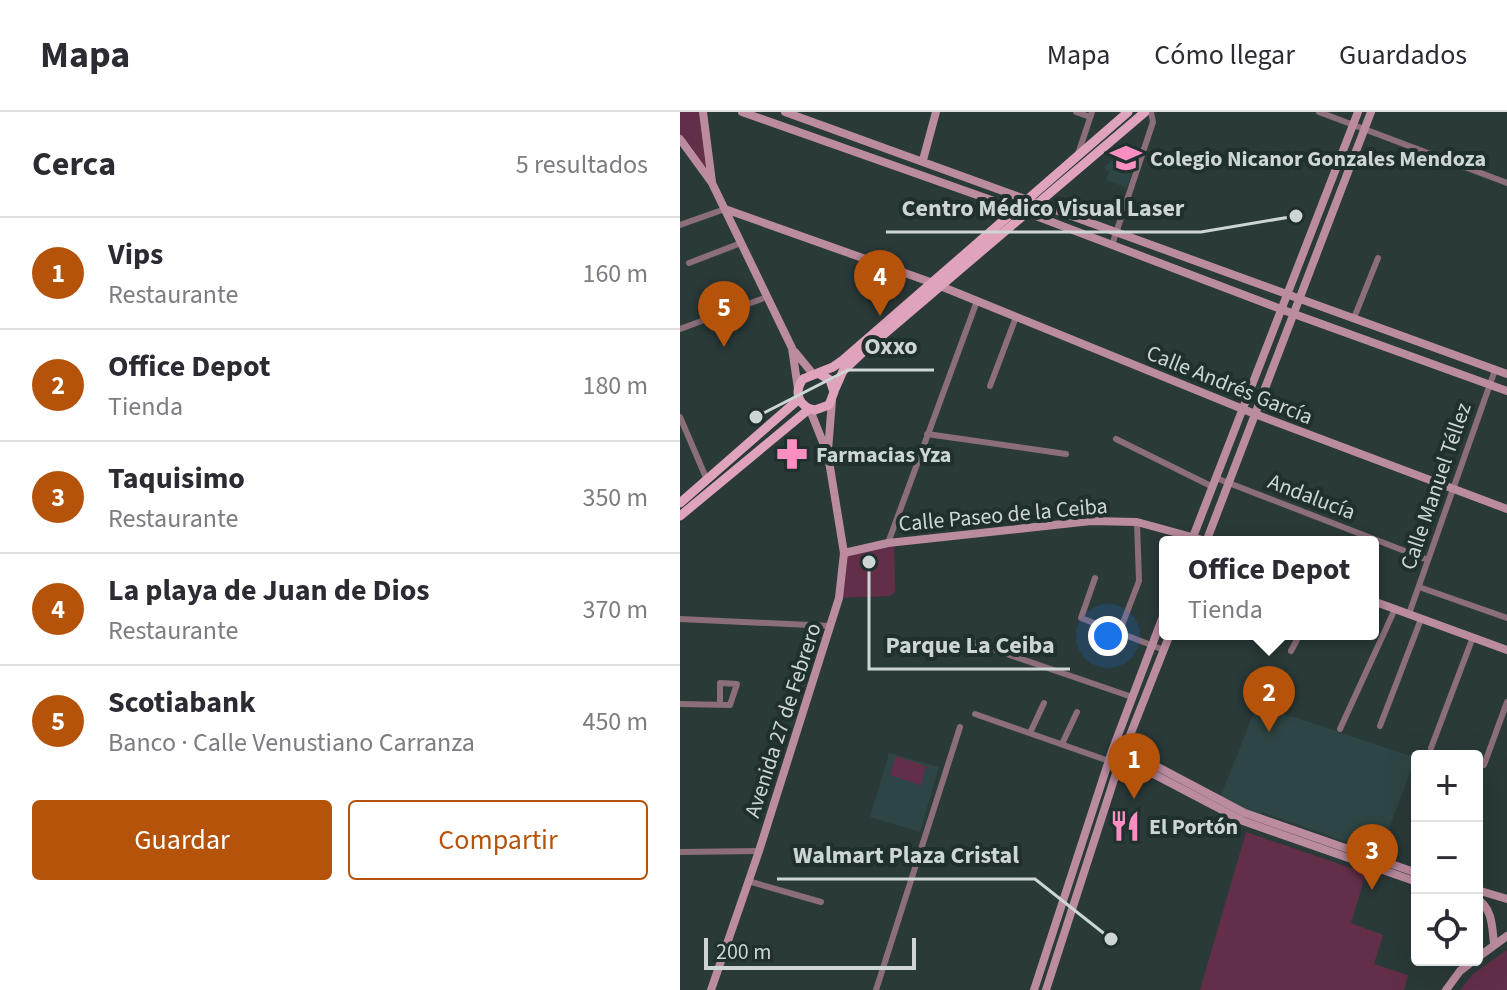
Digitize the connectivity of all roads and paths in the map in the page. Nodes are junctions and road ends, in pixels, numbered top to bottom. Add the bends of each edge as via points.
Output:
1 (703, 112) edge
2 (742, 112) edge
3 (785, 112) edge
4 (936, 112) edge
5 (1076, 112) edge
6 (1128, 112) edge
7 (1148, 112) edge
8 (1319, 112) edge
9 (1358, 112) edge
10 (1371, 112) edge
11 (1091, 115) edge
12 (765, 116) edge
13 (1354, 125) junction
14 (1365, 129) junction
15 (680, 139) edge
16 (691, 154) junction
17 (680, 156) edge
18 (1077, 156) junction
19 (923, 160) junction
20 (712, 183) junction
21 (1507, 183) edge
22 (1028, 199) junction
23 (1039, 204) junction
24 (725, 209) junction
25 (1016, 209) junction
26 (1028, 213) junction
27 (680, 225) edge
28 (1116, 232) junction
29 (741, 243) junction
30 (1112, 245) junction
31 (1378, 258) dead end
32 (689, 263) dead end
33 (937, 285) junction
34 (1288, 294) junction
35 (767, 297) junction
36 (1300, 298) junction
37 (977, 301) junction
38 (1282, 309) junction
39 (1294, 314) junction
40 (1016, 317) junction
41 (1354, 318) junction
42 (680, 329) edge
43 (792, 348) junction
44 (1495, 370) junction
45 (816, 374) junction
46 (1507, 374) edge
47 (1490, 384) junction
48 (990, 386) dead end
49 (1507, 391) edge
50 (798, 394) junction
51 (833, 397) junction
52 (810, 409) junction
53 (1243, 409) junction
54 (1255, 414) junction
55 (680, 417) edge
56 (927, 434) junction
57 (1116, 439) dead end
58 (691, 444) junction
59 (680, 449) edge
60 (1066, 454) dead end
61 (828, 455) junction
62 (1214, 482) junction
63 (1228, 483) junction
64 (710, 484) junction
65 (1453, 489) junction
66 (680, 503) edge
67 (1507, 509) edge
68 (680, 516) edge
69 (1137, 522) junction
70 (1182, 536) edge
71 (1193, 536) edge
72 (1210, 536) edge
73 (1366, 536) edge
74 (1379, 541) edge
75 (888, 543) junction
76 (844, 553) junction
77 (1428, 560) junction
78 (1095, 578) dead end
79 (1419, 587) junction
80 (1379, 603) edge
81 (1395, 609) junction
82 (1409, 614) junction
83 (1507, 618) edge
84 (680, 619) edge
85 (1421, 619) junction
86 (831, 626) junction
87 (1159, 627) edge
88 (1119, 633) junction
89 (1473, 637) junction
90 (1168, 640) edge
91 (1297, 640) edge
92 (969, 641) dead end
93 (1152, 645) junction
94 (1164, 650) junction
95 (1507, 650) edge
96 (1291, 651) dead end
97 (1132, 697) junction
98 (1507, 702) edge
99 (1044, 703) dead end
100 (680, 704) edge
101 (720, 705) dead end
102 (1077, 712) dead end
103 (975, 714) dead end
104 (1380, 726) dead end
105 (960, 727) dead end
106 (1340, 729) dead end
107 (1030, 733) junction
108 (1062, 744) junction
109 (1113, 748) junction
110 (1431, 748) dead end
111 (1123, 754) junction
112 (1109, 761) junction
113 (1484, 765) dead end
114 (1089, 822) junction
115 (1100, 826) junction
116 (759, 851) junction
117 (680, 852) edge
118 (1411, 876) edge
119 (748, 881) junction
120 (1483, 892) edge
121 (1507, 899) edge
122 (821, 902) dead end
123 (1483, 902) edge
124 (1507, 936) edge
125 (1494, 944) junction
126 (1483, 953) edge
127 (1467, 966) edge
128 (711, 990) edge
129 (876, 990) edge
130 (1034, 990) edge
131 (1046, 990) edge
132 (1446, 990) edge

1 - 20 main road
2 - 12 main road
3 - 19 main road
4 - 19 main road
5 - 11 street
6 - 18 main road
7 - 23 main road
7 - 28 street via 1153,122
8 - 13 street
9 - 13 main road
10 - 14 main road
11 - 18 street
12 - 25 main road
13 - 14 street
13 - 34 main road
14 - 21 street
14 - 36 main road
15 - 16 main road
16 - 17 street
16 - 20 main road
18 - 22 main road
19 - 22 main road
20 - 24 main road
22 - 23 main road
22 - 25 main road
23 - 26 main road
23 - 28 main road
24 - 27 street
24 - 29 main road
24 - 33 main road, Calle Andrés García
25 - 26 main road
25 - 33 main road
26 - 30 main road
26 - 33 main road
28 - 30 street
28 - 34 main road
29 - 32 street
29 - 35 main road
30 - 38 main road
31 - 41 street
33 - 37 main road, Calle Andrés García
33 - 45 main road via 843,360
33 - 51 main road via 843,371
34 - 36 main road
34 - 38 main road
35 - 42 street
35 - 43 main road
36 - 39 main road
36 - 41 main road
37 - 40 main road, Calle Andrés García
37 - 56 street
38 - 39 main road
38 - 53 main road
39 - 47 main road
39 - 54 main road
40 - 48 street
40 - 53 main road, Calle Andrés García
41 - 44 main road
43 - 45 main road
43 - 50 main road
44 - 46 main road
44 - 47 street, Calle Manuel Téllez
45 - 50 main road via 803,379
45 - 51 main road via 830,380
47 - 49 main road
47 - 65 street, Calle Manuel Téllez
50 - 52 main road
50 - 64 main road
51 - 52 main road via 825,408
51 - 61 main road, Avenida 27 de Febrero
52 - 61 main road, Avenida 27 de Febrero
52 - 64 main road
53 - 54 main road, Calle Andrés García
53 - 62 main road
54 - 63 main road
54 - 65 main road, Calle Andrés García
55 - 58 street
56 - 60 street
56 - 75 street
57 - 62 street, Andalucía
58 - 59 street
58 - 64 street
61 - 76 main road, Avenida 27 de Febrero
62 - 63 street, Andalucía
62 - 71 main road
63 - 72 main road
63 - 73 street, Andalucía
64 - 66 main road
64 - 68 main road
65 - 67 main road, Calle Andrés García
65 - 77 street, Calle Manuel Téllez
69 - 70 main road, Calle Paseo de la Ceiba
69 - 75 main road, Calle Paseo de la Ceiba via 1091,521
69 - 88 street via 1139,581
74 - 77 street, Andalucía
75 - 76 main road, Calle Paseo de la Ceiba
76 - 86 main road, Avenida 27 de Febrero
77 - 79 street, Calle Manuel Téllez
78 - 88 street via 1081,618
79 - 82 street, Calle Manuel Téllez
79 - 83 street
80 - 81 main road
81 - 82 main road
81 - 106 street
82 - 85 main road
84 - 86 street
85 - 89 main road
85 - 104 street
86 - 116 main road, Avenida 27 de Febrero
87 - 93 main road
88 - 93 street
89 - 95 main road
89 - 110 street
90 - 94 main road
91 - 96 street
92 - 97 street
93 - 94 street
93 - 97 main road
94 - 111 main road
97 - 109 main road
98 - 113 street
99 - 107 street
100 - 101 street
102 - 108 street
103 - 107 street
105 - 129 street
107 - 108 street
108 - 112 street
109 - 111 main road
109 - 112 main road
111 - 115 main road
111 - 118 main road via 1243,821
112 - 114 main road
114 - 115 main road
114 - 130 main road
115 - 131 main road
116 - 117 street
116 - 119 main road, Avenida 27 de Febrero
119 - 122 street
119 - 128 main road, Avenida 27 de Febrero
120 - 121 main road
123 - 125 main road
124 - 125 main road
125 - 126 main road
127 - 132 main road

